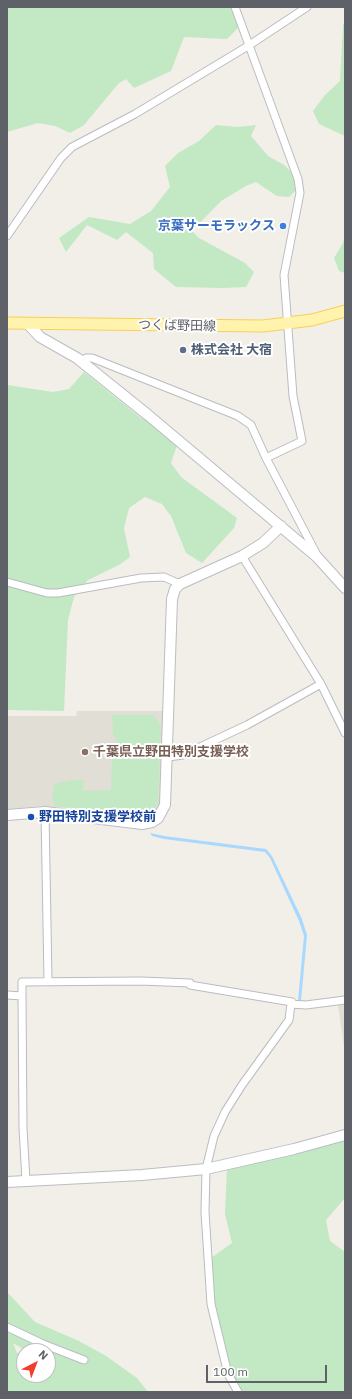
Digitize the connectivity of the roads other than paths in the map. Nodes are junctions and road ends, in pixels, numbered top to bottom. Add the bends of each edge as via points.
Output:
1 (235, 7) edge
2 (307, 7) edge
3 (248, 46) junction
4 (7, 236) edge
5 (345, 311) edge
6 (7, 324) edge
7 (28, 324) junction
8 (288, 324) junction
9 (81, 361) junction
10 (266, 458) junction
11 (280, 526) junction
12 (242, 556) junction
13 (317, 557) junction
14 (7, 582) edge
15 (180, 584) junction
16 (345, 588) edge
17 (321, 684) junction
18 (345, 733) edge
19 (168, 757) junction
20 (45, 812) junction
21 (7, 815) edge
22 (48, 980) junction
23 (7, 995) edge
24 (22, 996) junction
25 (345, 1000) edge
26 (291, 1004) junction
27 (345, 1135) edge
28 (206, 1169) junction
29 (26, 1181) junction
30 (7, 1182) edge
31 (7, 1327) edge
32 (84, 1360) dead end
33 (238, 1392) edge

1 - 3 street
2 - 3 street
3 - 4 street via 135,114 72,148 61,158
3 - 8 street via 298,179 300,193 284,274
5 - 8 main road, つくば野田線
6 - 7 main road, つくば野田線
7 - 8 main road, つくば野田線 via 222,327
7 - 9 street via 40,337
8 - 10 street via 293,396 302,441
9 - 10 street via 92,358 238,416 251,425
9 - 11 street
10 - 13 street
11 - 12 street via 263,543
11 - 13 street
12 - 15 street
12 - 17 street
13 - 16 street
14 - 15 street via 48,593 141,578 164,577
15 - 19 street via 172,599
17 - 18 street
17 - 19 street via 247,725 183,754
19 - 20 street via 165,805 158,818 152,822 142,824
20 - 21 street
20 - 22 street
22 - 24 street via 22,982
22 - 26 street via 190,983 292,1002
23 - 24 street
24 - 29 street
25 - 26 street via 306,1005
26 - 28 street via 289,1020 225,1112 214,1136
27 - 28 street via 294,1150
28 - 29 street
28 - 33 street via 205,1212 211,1304 228,1374
29 - 30 street
31 - 32 street

